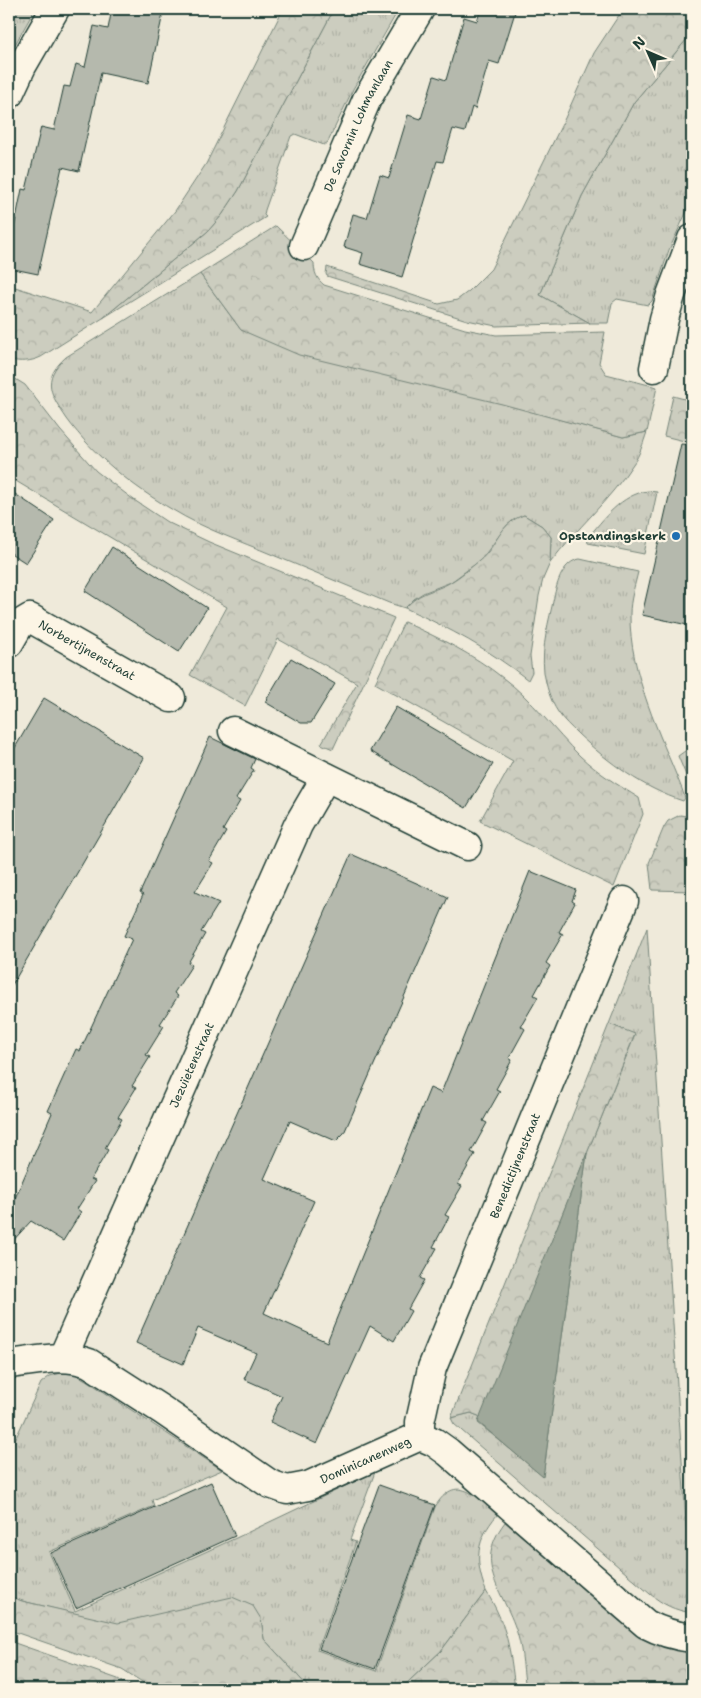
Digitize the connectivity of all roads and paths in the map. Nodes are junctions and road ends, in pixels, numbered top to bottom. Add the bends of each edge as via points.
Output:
1 (55, 9) edge
2 (420, 9) edge
3 (9, 94) edge
4 (692, 239) edge
5 (304, 246) dead end
6 (654, 368) dead end
7 (9, 643) edge
8 (171, 698) dead end
9 (234, 731) dead end
10 (326, 776) junction
11 (467, 846) dead end
12 (624, 901) dead end
13 (63, 1357) junction
14 (9, 1364) edge
15 (420, 1436) junction
16 (692, 1638) edge

1 - 3 street
2 - 5 street, De Savornin Lohmanlaan via 367,99
4 - 6 street via 666,311
7 - 8 street, Norbertijnenstraat via 20,624 30,618
9 - 10 street
10 - 11 street
10 - 13 street, Jezuïetenstraat via 298,824
12 - 15 street, Benedictijnenstraat via 432,1368
13 - 14 street, Dominicanenweg
13 - 15 street, Dominicanenweg via 89,1363 270,1484 287,1490 308,1486
15 - 16 street, Dominicanenweg via 448,1452 646,1624 669,1634

